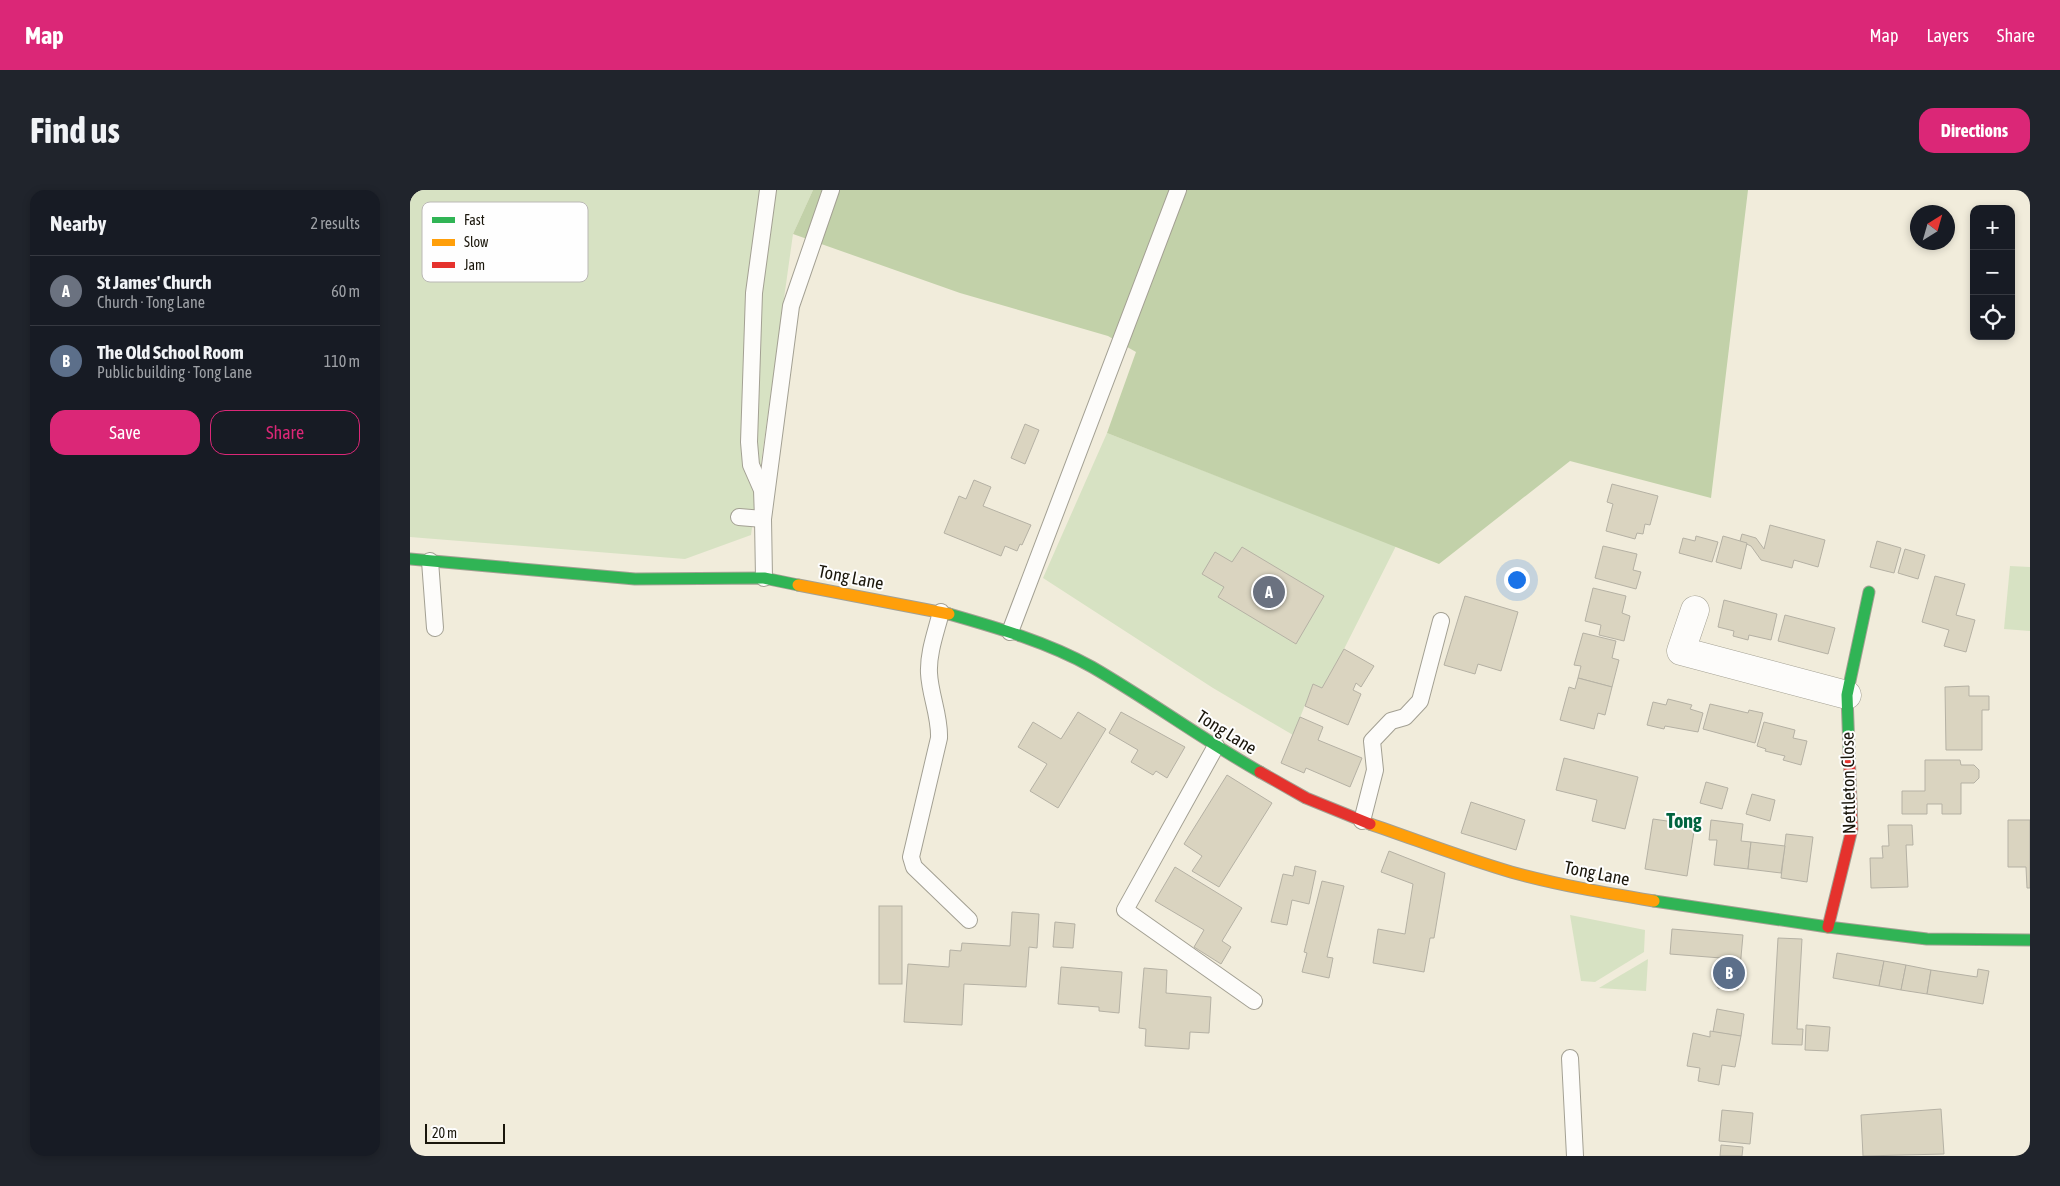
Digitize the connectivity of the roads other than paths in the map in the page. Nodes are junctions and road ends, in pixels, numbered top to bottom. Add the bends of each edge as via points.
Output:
1 (768, 190) edge
2 (831, 190) edge
3 (1178, 190) edge
4 (739, 518) dead end
5 (763, 519) junction
6 (410, 559) edge
7 (430, 561) junction
8 (764, 578) junction
9 (1869, 592) dead end
10 (1695, 610) dead end
11 (941, 612) junction
12 (1441, 621) dead end
13 (435, 628) dead end
14 (1010, 632) junction
15 (1846, 695) junction
16 (1216, 746) junction
17 (1362, 820) junction
18 (969, 920) dead end
19 (1828, 928) junction
20 (2030, 940) edge
21 (1254, 1000) dead end
22 (1570, 1058) dead end
23 (1575, 1156) edge

1 - 5 lane via 754,293 749,442 751,465 762,490
2 - 5 lane via 791,306
3 - 14 lane
4 - 5 lane
5 - 8 lane
6 - 7 street, Tong Lane
7 - 8 street, Tong Lane via 635,579
7 - 13 lane
8 - 11 street, Tong Lane
9 - 15 street, Nettleton Close
10 - 15 street via 1681,652
11 - 14 street, Tong Lane
11 - 18 lane via 930,652 929,672 939,738 911,857 914,866
12 - 17 lane via 1420,701 1405,717 1391,720 1372,741 1375,770
14 - 16 street, Tong Lane via 1091,667
15 - 19 street, Nettleton Close via 1852,829
16 - 17 street, Tong Lane via 1306,798
16 - 21 lane via 1125,910
17 - 19 street, Tong Lane via 1469,859 1555,883
19 - 20 street, Tong Lane via 1927,938
22 - 23 lane

